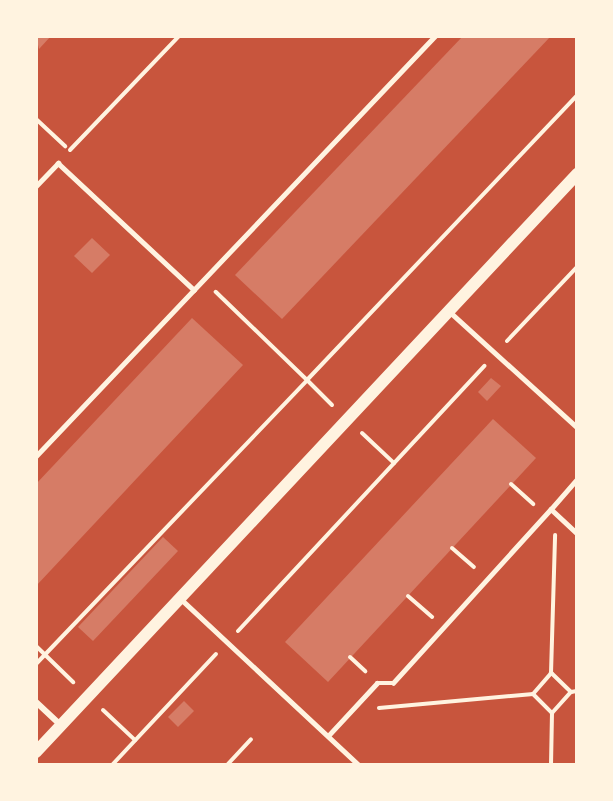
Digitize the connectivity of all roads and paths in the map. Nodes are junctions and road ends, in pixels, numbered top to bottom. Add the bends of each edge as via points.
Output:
1 (179, 36) edge
2 (435, 36) edge
3 (577, 95) edge
4 (36, 119) edge
5 (70, 151) junction
6 (58, 163) junction
7 (577, 174) edge
8 (36, 186) edge
9 (577, 267) edge
10 (203, 279) junction
11 (194, 290) junction
12 (449, 311) junction
13 (496, 354) junction
14 (307, 380) junction
15 (347, 419) junction
16 (577, 427) edge
17 (36, 456) edge
18 (394, 463) junction
19 (577, 479) edge
20 (512, 484) dead end
21 (550, 509) junction
22 (555, 513) junction
23 (545, 515) junction
24 (577, 533) edge
25 (452, 548) dead end
26 (487, 579) junction
27 (408, 596) dead end
28 (180, 598) junction
29 (444, 627) junction
30 (227, 642) junction
31 (36, 664) edge
32 (551, 673) junction
33 (577, 691) edge
34 (571, 692) junction
35 (533, 694) junction
36 (36, 702) edge
37 (351, 710) junction
38 (552, 712) junction
39 (61, 725) junction
40 (328, 736) junction
41 (251, 739) dead end
42 (36, 752) edge
43 (112, 765) edge
44 (227, 765) edge
45 (359, 765) edge
46 (551, 765) edge

1 - 5 path
2 - 10 lane
3 - 14 path
4 - 5 path
5 - 6 path
6 - 8 lane
6 - 11 lane
7 - 12 main road
9 - 13 path
10 - 11 lane
10 - 14 path
11 - 17 lane
12 - 13 lane
12 - 15 main road
13 - 16 lane
13 - 18 path
14 - 15 path
14 - 31 path
15 - 18 path
15 - 28 main road
18 - 30 path
19 - 21 lane
20 - 23 path
21 - 22 lane
21 - 23 lane
22 - 24 lane
22 - 32 path
23 - 26 lane
25 - 26 path
26 - 29 lane
27 - 29 path
28 - 30 lane
28 - 39 main road
29 - 37 lane via 393,683 377,683
30 - 40 lane
30 - 43 path
32 - 34 path
32 - 35 path
33 - 34 path
34 - 38 path
35 - 37 path
35 - 38 path
36 - 39 street
37 - 40 lane
38 - 46 path
39 - 42 main road
40 - 45 lane
41 - 44 path

